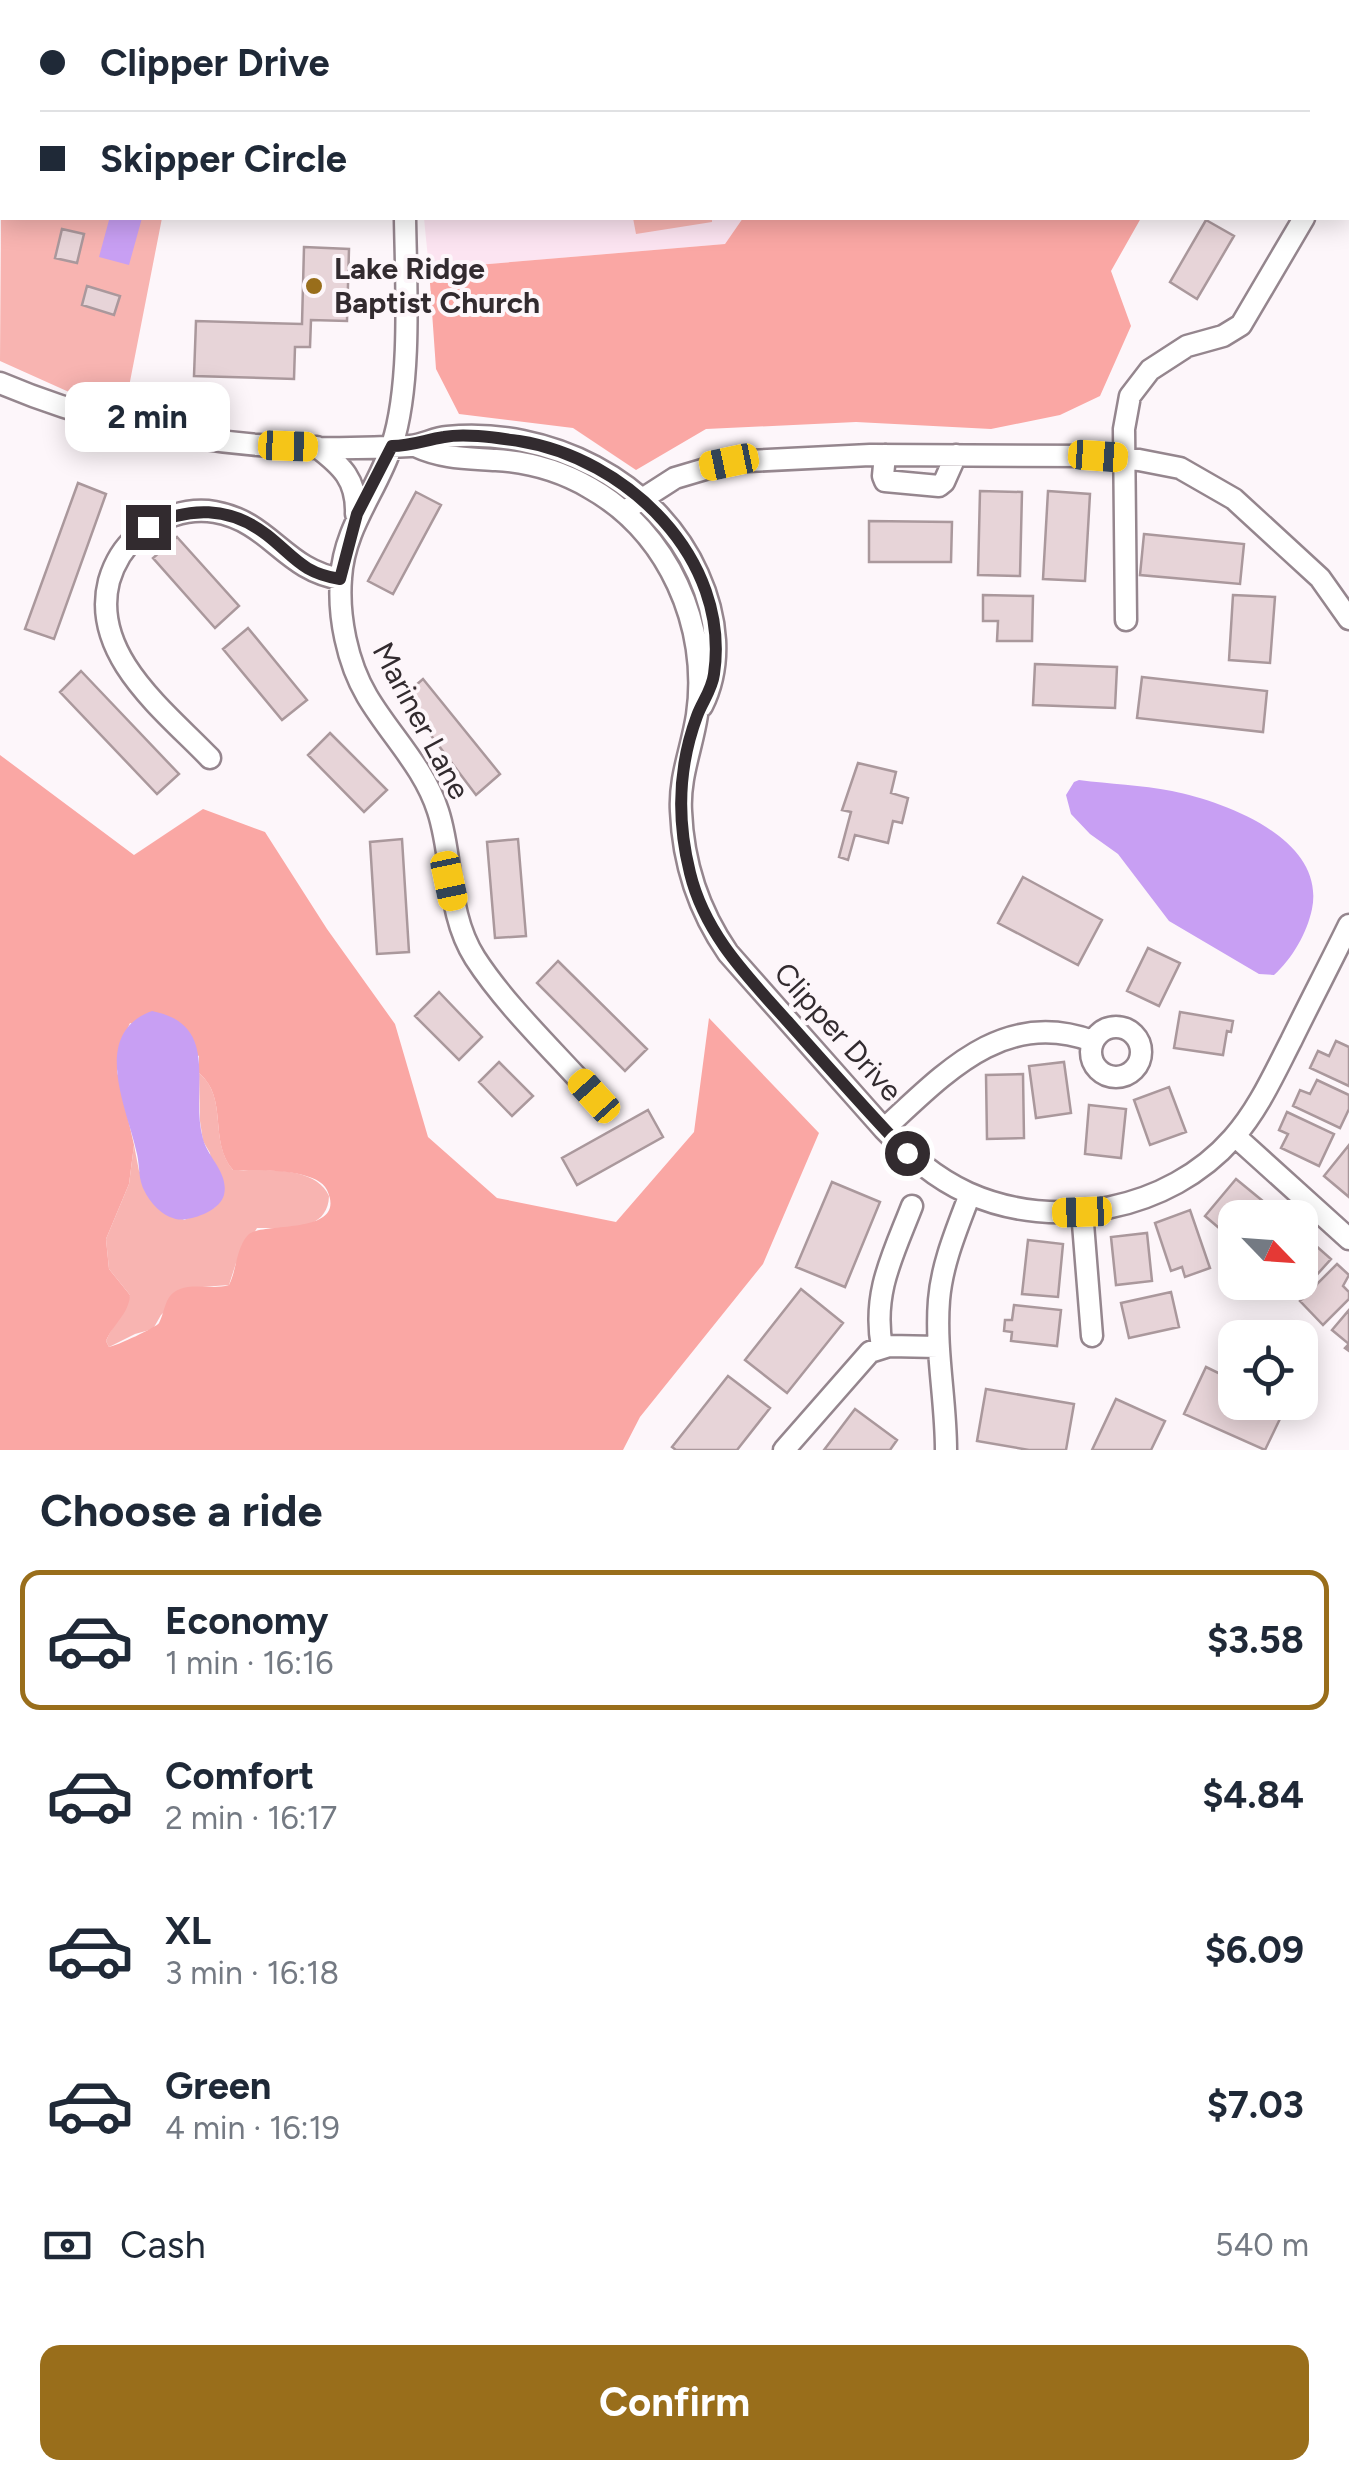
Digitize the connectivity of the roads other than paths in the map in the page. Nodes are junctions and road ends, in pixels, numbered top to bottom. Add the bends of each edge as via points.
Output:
1 (405, 220) edge
2 (1303, 220) edge
3 (0, 384) edge
4 (392, 446) junction
5 (316, 447) junction
6 (884, 455) junction
7 (956, 456) junction
8 (1125, 458) junction
9 (633, 505) junction
10 (356, 519) junction
11 (340, 579) junction
12 (1349, 619) edge
13 (1126, 620) dead end
14 (210, 758) dead end
15 (1349, 925) edge
16 (1092, 1041) dead end
17 (594, 1096) dead end
18 (884, 1129) junction
19 (1235, 1136) junction
20 (970, 1194) junction
21 (912, 1206) dead end
22 (1082, 1212) junction
23 (1348, 1237) edge
24 (1092, 1336) dead end
25 (882, 1347) junction
26 (938, 1347) junction
27 (784, 1450) edge
28 (946, 1450) edge

1 - 4 street, Mariner Lane via 402,393
2 - 8 street via 1240,325 1187,346 1150,370 1130,396
3 - 5 street, Clipper Drive via 146,430
4 - 5 street, Clipper Drive
4 - 9 street, Clipper Drive via 448,436 538,445 592,464
4 - 10 street, Mariner Lane
5 - 10 street via 350,478
6 - 7 street
6 - 7 street via 885,482 938,486
6 - 9 street via 729,462 675,478
7 - 8 street
8 - 12 street via 1180,468 1234,499 1320,578
8 - 13 street
9 - 18 street, Clipper Drive via 664,556 690,618 697,657 697,716 681,780 681,812 700,905 728,953
10 - 11 street, Mariner Lane
11 - 14 street via 310,571 254,526 208,511 168,516 118,558 106,615 119,654
11 - 17 street, Mariner Lane via 340,610 360,682 422,774 440,815 465,940 494,983
15 - 19 street, Clipper Drive via 1270,1082
16 - 18 street via 1056,1031 1004,1039 949,1069
18 - 20 street, Clipper Drive via 931,1172
19 - 22 street, Clipper Drive via 1176,1185
19 - 23 street
20 - 22 street, Clipper Drive via 1024,1210
20 - 26 street via 945,1263
21 - 25 street via 882,1284
22 - 24 street
25 - 26 street
25 - 27 street via 859,1361
26 - 28 street

